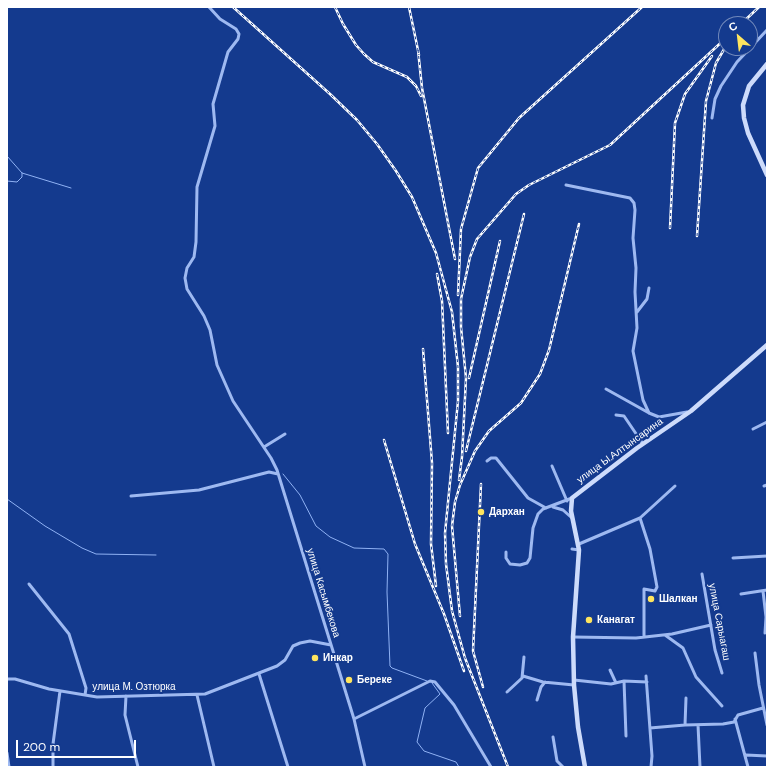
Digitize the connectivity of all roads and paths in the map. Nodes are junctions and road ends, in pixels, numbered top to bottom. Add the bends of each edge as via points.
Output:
1 (208, 7) edge
2 (767, 30) edge
3 (767, 64) edge
4 (712, 118) dead end
5 (767, 175) edge
6 (566, 185) dead end
7 (649, 288) dead end
8 (637, 312) junction
9 (767, 345) edge
10 (606, 389) dead end
11 (691, 411) junction
12 (649, 414) junction
13 (616, 415) dead end
14 (767, 422) edge
15 (753, 429) dead end
16 (285, 434) dead end
17 (643, 444) junction
18 (264, 447) junction
19 (487, 461) dead end
20 (552, 466) dead end
21 (278, 474) junction
22 (675, 486) dead end
23 (131, 496) dead end
24 (572, 498) junction
25 (567, 501) junction
26 (551, 507) junction
27 (546, 508) junction
28 (640, 518) junction
29 (573, 519) junction
30 (579, 544) junction
31 (572, 549) dead end
32 (579, 550) junction
33 (506, 552) dead end
34 (767, 556) edge
35 (733, 558) dead end
36 (702, 574) dead end
37 (29, 584) dead end
38 (767, 590) edge
39 (763, 591) junction
40 (741, 594) dead end
41 (711, 625) junction
42 (765, 633) dead end
43 (665, 635) junction
44 (573, 636) junction
45 (644, 636) junction
46 (331, 645) junction
47 (755, 653) dead end
48 (524, 657) dead end
49 (610, 670) dead end
50 (722, 673) dead end
51 (258, 674) junction
52 (522, 676) junction
53 (646, 676) dead end
54 (7, 679) edge
55 (624, 681) junction
56 (546, 682) junction
57 (647, 682) junction
58 (574, 683) junction
59 (616, 683) junction
60 (60, 691) junction
61 (507, 692) dead end
62 (85, 695) junction
63 (197, 695) junction
64 (126, 696) junction
65 (686, 698) dead end
66 (537, 700) dead end
67 (722, 706) dead end
68 (763, 708) junction
69 (354, 718) junction
70 (735, 719) junction
71 (685, 725) junction
72 (698, 725) junction
73 (767, 725) edge
74 (650, 728) junction
75 (626, 736) dead end
76 (553, 737) dead end
77 (7, 753) edge
78 (746, 755) junction
79 (767, 756) edge
80 (9, 767) edge
81 (53, 767) edge
82 (138, 767) edge
83 (214, 767) edge
84 (288, 767) edge
85 (365, 767) edge
86 (491, 767) edge
87 (563, 767) edge
88 (585, 767) edge
89 (651, 767) edge
90 (700, 767) edge
91 (748, 767) edge

1 - 18 street, улица Касымбекова via 239,34 228,52 213,104 215,126 197,187 194,257 187,268 185,278 187,289 210,330 223,381 233,401
2 - 4 street via 737,62 721,86
3 - 5 street via 749,86 744,100 744,118 748,133
6 - 8 street via 630,198 634,203
7 - 8 street via 647,299
8 - 12 street via 633,351 643,400
9 - 11 street, улица Ы.Алтынсарина
10 - 12 street
11 - 12 street via 668,417
11 - 17 street, улица Ы.Алтынсарина
13 - 17 street via 624,416
14 - 15 street
16 - 18 street
17 - 24 street, улица Ы.Алтынсарина
18 - 21 street, улица Касымбекова
19 - 27 street via 496,458 528,498
20 - 25 street
21 - 23 street via 268,472 199,490
21 - 46 street, улица Касымбекова
22 - 28 street
24 - 25 street
24 - 29 street
25 - 26 street
26 - 27 street
26 - 29 street via 563,510
27 - 33 street via 536,518 527,563 510,564
28 - 30 street
28 - 45 street via 650,549 657,587 655,591 644,589
29 - 30 street
30 - 32 street
31 - 32 street
32 - 44 street
34 - 35 street
36 - 41 street, улица Сарыагаш
37 - 62 street via 69,634 86,688
38 - 39 street
39 - 40 street
39 - 42 street
41 - 43 street
41 - 50 street, улица Сарыагаш
43 - 45 street
43 - 67 street via 684,648 696,677
44 - 45 street
44 - 58 street
46 - 51 street, улица М. Озтюрка via 310,641 300,643 293,646 278,666
46 - 69 street, улица Касымбекова
47 - 68 street
48 - 52 street
49 - 59 street
51 - 63 street, улица М. Озтюрка via 214,692
51 - 84 street
52 - 56 street
52 - 61 street
53 - 57 street
54 - 60 street, улица М. Озтюрка
55 - 57 street
55 - 59 street
55 - 75 street
56 - 58 street
56 - 66 street via 541,687
57 - 74 street
58 - 59 street
58 - 88 street
60 - 62 street, улица М. Озтюрка
60 - 81 street via 53,744
62 - 64 street, улица М. Озтюрка
63 - 64 street, улица М. Озтюрка
63 - 83 street
64 - 82 street via 125,714
65 - 71 street
68 - 70 street via 738,715
68 - 73 street
69 - 85 street, улица Касымбекова
69 - 86 street via 430,681 435,682 454,705
70 - 72 street via 734,722 723,724
70 - 78 street
71 - 72 street
71 - 74 street
72 - 90 street
74 - 89 street
76 - 87 street via 557,761
77 - 80 street
78 - 79 street
78 - 91 street

